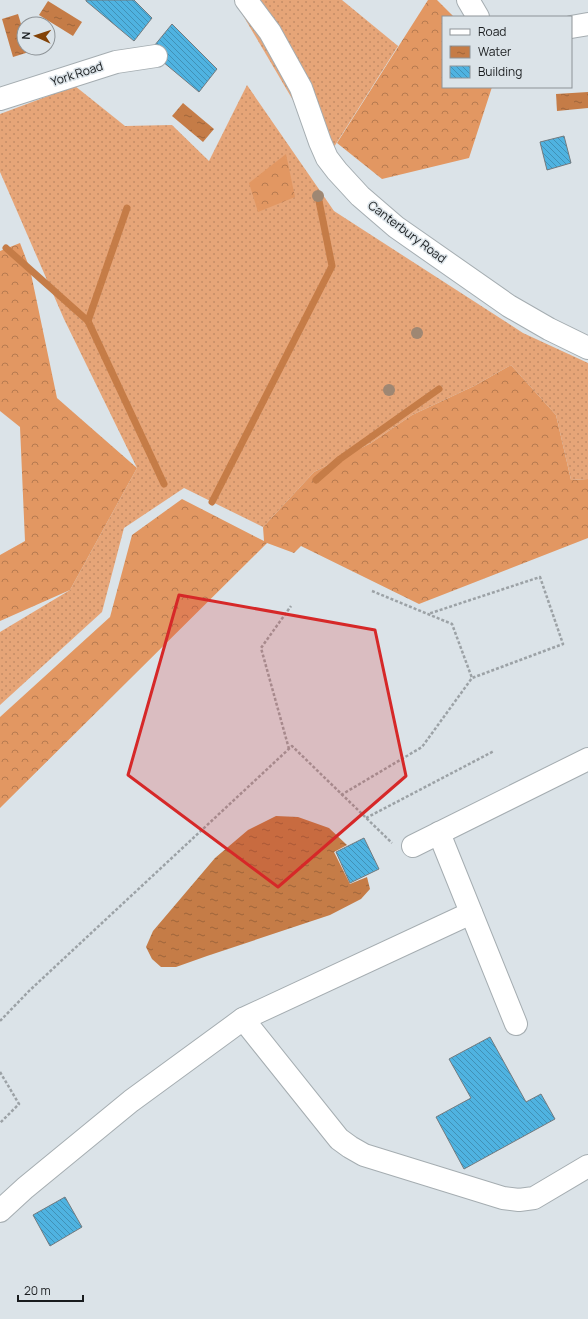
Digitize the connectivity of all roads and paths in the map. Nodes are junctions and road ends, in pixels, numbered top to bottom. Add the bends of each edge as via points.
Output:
1 (246, 0) edge
2 (468, 0) edge
3 (477, 16) edge
4 (588, 24) edge
5 (572, 27) edge
6 (156, 56) dead end
7 (0, 99) edge
8 (588, 348) edge
9 (372, 591) dead end
10 (291, 606) dead end
11 (428, 614) junction
12 (472, 678) junction
13 (289, 749) junction
14 (494, 751) dead end
15 (588, 760) edge
16 (342, 795) junction
17 (366, 818) junction
18 (439, 833) junction
19 (414, 846) joint
20 (471, 913) junction
21 (243, 1019) junction
22 (0, 1021) edge
23 (516, 1024) dead end
24 (0, 1072) edge
25 (0, 1122) edge
26 (588, 1166) edge
27 (0, 1211) edge

1 - 8 street, Canterbury Road via 270,32 301,88 327,158 360,196 396,227 509,306
2 - 3 street
4 - 5 street
6 - 7 street, York Road via 116,62
9 - 11 path
10 - 13 path via 261,648
11 - 12 path via 452,624
11 - 12 path via 540,577 563,644
12 - 16 path via 422,747
13 - 16 path via 292,746
13 - 22 path
14 - 17 path
15 - 18 street
16 - 17 path
17 - 19 path via 400,852
18 - 19 street
18 - 20 street
20 - 21 street
20 - 23 street
21 - 26 street via 339,1139 364,1155 503,1198 519,1200 534,1198
21 - 27 street via 131,1101 24,1188
24 - 25 path via 19,1104

